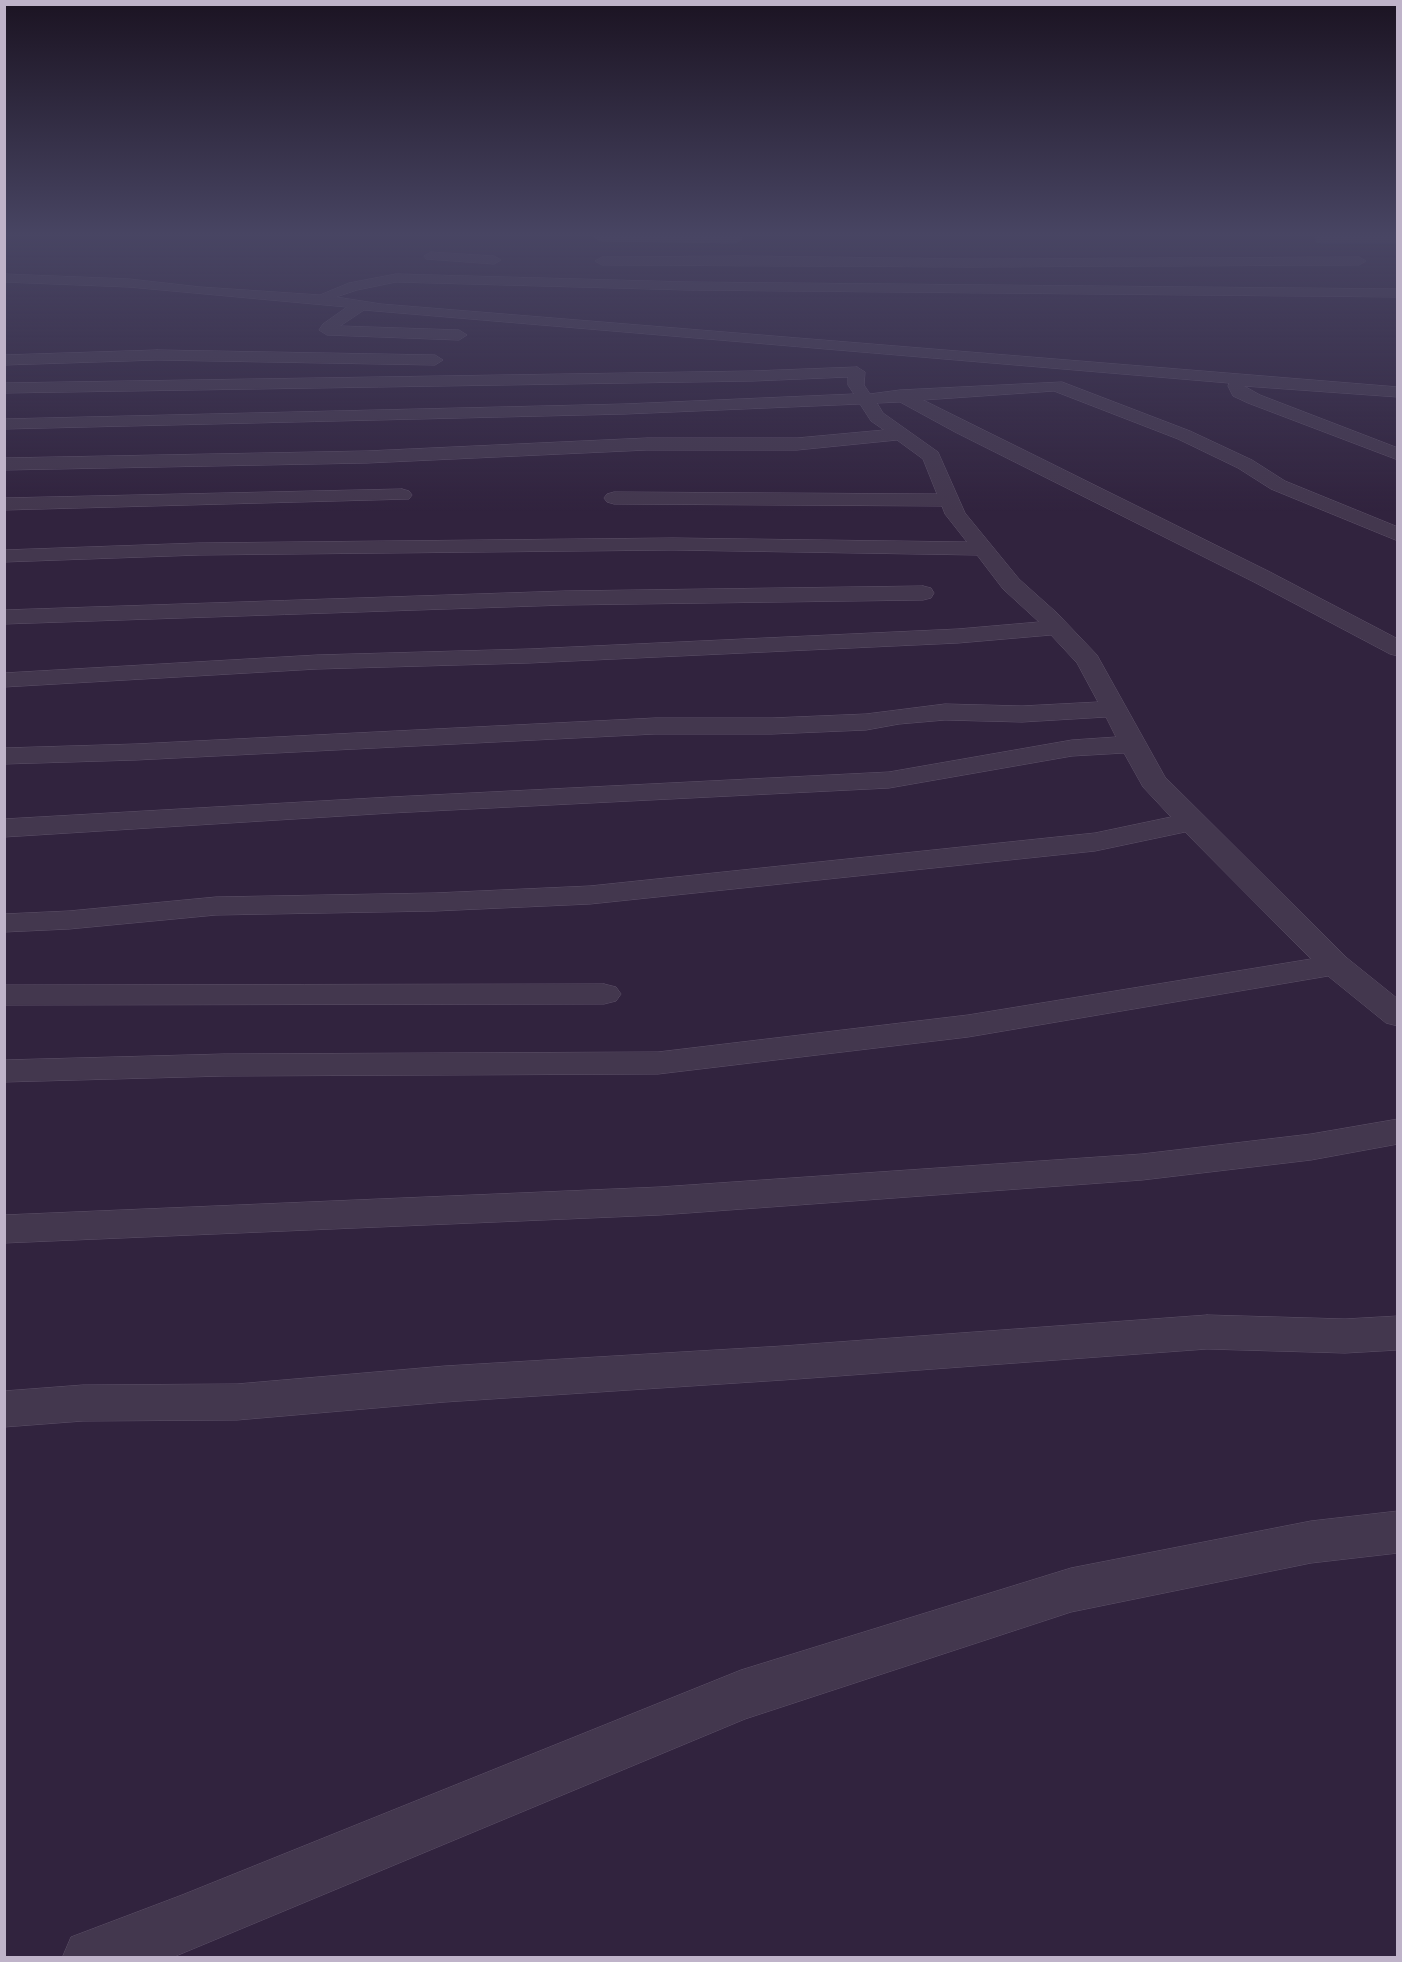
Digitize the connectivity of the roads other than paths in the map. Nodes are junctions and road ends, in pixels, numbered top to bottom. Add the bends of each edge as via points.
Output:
1 (327, 329) edge
2 (646, 329) edge
3 (884, 334) dead end
4 (480, 335) dead end
5 (524, 336) dead end
6 (580, 336) dead end
7 (773, 339) junction
8 (290, 341) dead end
9 (830, 351) junction
10 (269, 357) junction
11 (4, 360) edge
12 (455, 360) dead end
13 (765, 360) dead end
14 (858, 372) junction
15 (1239, 379) junction
16 (4, 388) edge
17 (1398, 392) edge
18 (901, 395) junction
19 (866, 399) junction
20 (4, 424) edge
21 (903, 434) junction
22 (1398, 455) edge
23 (4, 464) edge
24 (402, 495) dead end
25 (614, 498) dead end
26 (950, 500) junction
27 (4, 504) edge
28 (1398, 535) edge
29 (983, 549) junction
30 (4, 556) edge
31 (923, 593) dead end
32 (4, 617) edge
33 (1057, 627) junction
34 (1398, 649) edge
35 (4, 680) edge
36 (1114, 709) junction
37 (1133, 744) junction
38 (4, 756) edge
39 (1191, 822) junction
40 (4, 828) edge
41 (4, 923) edge
42 (1335, 965) junction
43 (604, 994) dead end
44 (4, 996) edge
45 (1398, 1016) edge
46 (4, 1071) edge
47 (1398, 1131) edge
48 (4, 1229) edge
49 (1398, 1333) edge
50 (4, 1409) edge
51 (1398, 1532) edge
52 (92, 1958) edge

1 - 4 street
2 - 7 street
3 - 7 street via 815,332
5 - 6 street
7 - 9 street
8 - 10 street
9 - 13 street
9 - 14 street
9 - 15 street via 1145,365
10 - 11 street via 157,355
10 - 12 street
14 - 16 street
14 - 18 street
14 - 19 street via 856,385
15 - 17 street
15 - 22 street via 1239,392
18 - 19 street
18 - 28 street via 1056,386 1185,435 1278,485
18 - 34 street
19 - 20 street via 625,410
19 - 21 street via 877,417
21 - 23 street via 797,444 647,444 367,457
21 - 26 street via 931,456
24 - 27 street
25 - 26 street
26 - 29 street via 955,514
29 - 30 street via 673,544 198,549
29 - 33 street via 1011,584
31 - 32 street via 459,601
33 - 35 street via 958,636 227,666
33 - 36 street via 1088,660
36 - 37 street
36 - 38 street via 1022,714 945,712 866,722 655,726
37 - 39 street via 1153,781
37 - 40 street via 1072,748 855,783
39 - 41 street via 1095,842 590,895 216,906
39 - 42 street
42 - 45 street
42 - 46 street via 968,1026 658,1063 235,1065
43 - 44 street
47 - 48 street via 1311,1147 1142,1167 707,1197
49 - 50 street via 1345,1336 1208,1332 445,1383 237,1402 83,1403
51 - 52 street via 1311,1542 1071,1590 741,1695

